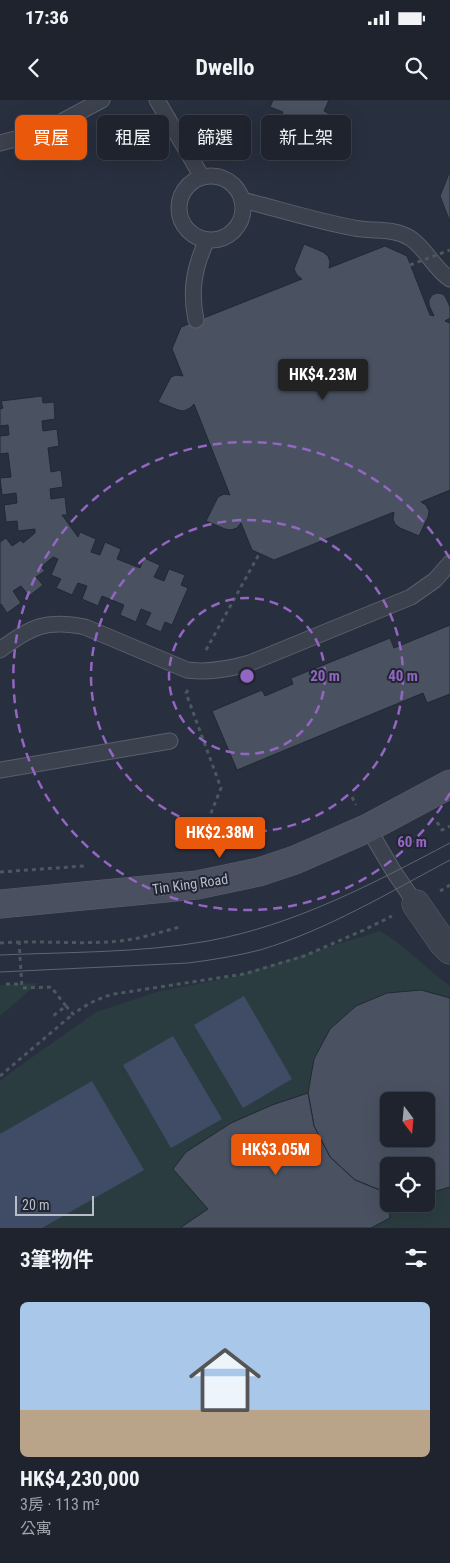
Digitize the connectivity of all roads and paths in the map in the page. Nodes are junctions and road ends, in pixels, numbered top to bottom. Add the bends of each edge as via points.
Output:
1 (102, 100) edge
2 (157, 100) edge
3 (0, 142) edge
4 (202, 178) junction
5 (242, 200) junction
6 (207, 240) junction
7 (450, 250) edge
8 (410, 266) dead end
9 (450, 278) edge
10 (196, 320) dead end
11 (263, 547) dead end
12 (450, 563) edge
13 (0, 650) edge
14 (195, 671) junction
15 (170, 741) dead end
16 (0, 770) edge
17 (450, 784) edge
18 (352, 797) dead end
19 (358, 814) junction
20 (198, 846) dead end
21 (86, 866) dead end
22 (0, 872) edge
23 (0, 904) edge
24 (416, 904) junction
25 (180, 927) dead end
26 (20, 941) junction
27 (0, 943) edge
28 (450, 950) edge
29 (6, 984) dead end
30 (21, 984) junction
31 (66, 1006) junction
32 (73, 1014) junction
33 (53, 1016) dead end
34 (0, 1076) edge

1 - 3 lane via 42,132
2 - 4 lane
4 - 5 lane via 222,178 231,183
4 - 6 lane via 185,189 179,206 183,224 197,237
5 - 6 lane via 241,220 235,229 218,240
5 - 9 lane via 356,229 387,230 410,238 442,274
6 - 10 lane via 195,271 193,304
7 - 8 path, bridge
11 - 14 path
12 - 14 lane via 435,580 411,597 250,663 216,671
13 - 14 lane via 29,630 58,624 71,625
14 - 20 path via 186,693 221,788
15 - 16 lane
17 - 19 street, Tin King Road
18 - 19 path
19 - 23 street, Tin King Road via 295,860 259,872 197,885
19 - 24 lane
21 - 22 path
24 - 28 street
24 - 32 path via 304,956 244,974 114,994
25 - 26 path via 122,941
26 - 27 path
26 - 30 path
29 - 30 path
30 - 31 path via 22,988 51,987
31 - 32 path
31 - 33 path
32 - 34 path

